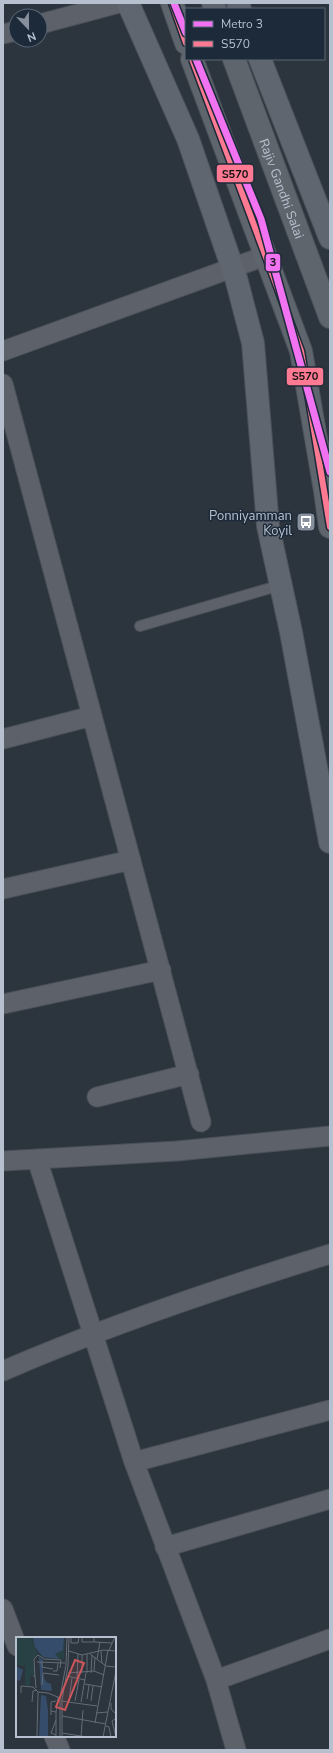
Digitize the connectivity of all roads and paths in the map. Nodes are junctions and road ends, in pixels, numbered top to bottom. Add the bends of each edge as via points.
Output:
1 (119, 3) edge
2 (128, 3) edge
3 (172, 3) edge
4 (48, 22) edge
5 (185, 40) edge
6 (192, 60) edge
7 (234, 60) edge
8 (260, 60) edge
9 (330, 238) edge
10 (265, 256) junction
11 (232, 267) junction
12 (330, 317) edge
13 (3, 351) edge
14 (3, 384) edge
15 (330, 527) edge
16 (281, 585) junction
17 (140, 626) dead end
18 (92, 716) junction
19 (3, 739) edge
20 (330, 842) edge
21 (131, 860) junction
22 (3, 888) edge
23 (161, 970) junction
24 (3, 1004) edge
25 (189, 1074) junction
26 (97, 1097) dead end
27 (201, 1122) dead end
28 (330, 1136) edge
29 (37, 1159) junction
30 (3, 1161) edge
31 (330, 1254) edge
32 (92, 1335) junction
33 (3, 1371) edge
34 (330, 1410) edge
35 (134, 1462) junction
36 (330, 1498) edge
37 (165, 1547) junction
38 (3, 1609) edge
39 (330, 1639) edge
40 (16, 1643) edge
41 (216, 1680) junction
42 (54, 1737) edge
43 (60, 1750) edge
44 (236, 1750) edge

1 - 4 street
2 - 11 street via 188,139
3 - 5 main road
6 - 10 main road
7 - 12 main road, Rajiv Gandhi Salai
8 - 9 street
10 - 11 street
10 - 15 main road via 301,351
11 - 13 street
11 - 16 street via 253,343 268,526
14 - 18 street
16 - 17 lane
16 - 20 street
18 - 19 street
18 - 21 street
21 - 22 street
21 - 23 street
23 - 24 street
23 - 25 street
25 - 26 street
25 - 27 street
28 - 29 street via 177,1151
29 - 30 street
29 - 32 street
31 - 32 street via 238,1282
32 - 33 street
32 - 35 street
34 - 35 street
35 - 37 street
36 - 37 street
37 - 41 street
38 - 40 street
39 - 41 street
41 - 44 street
42 - 43 street

